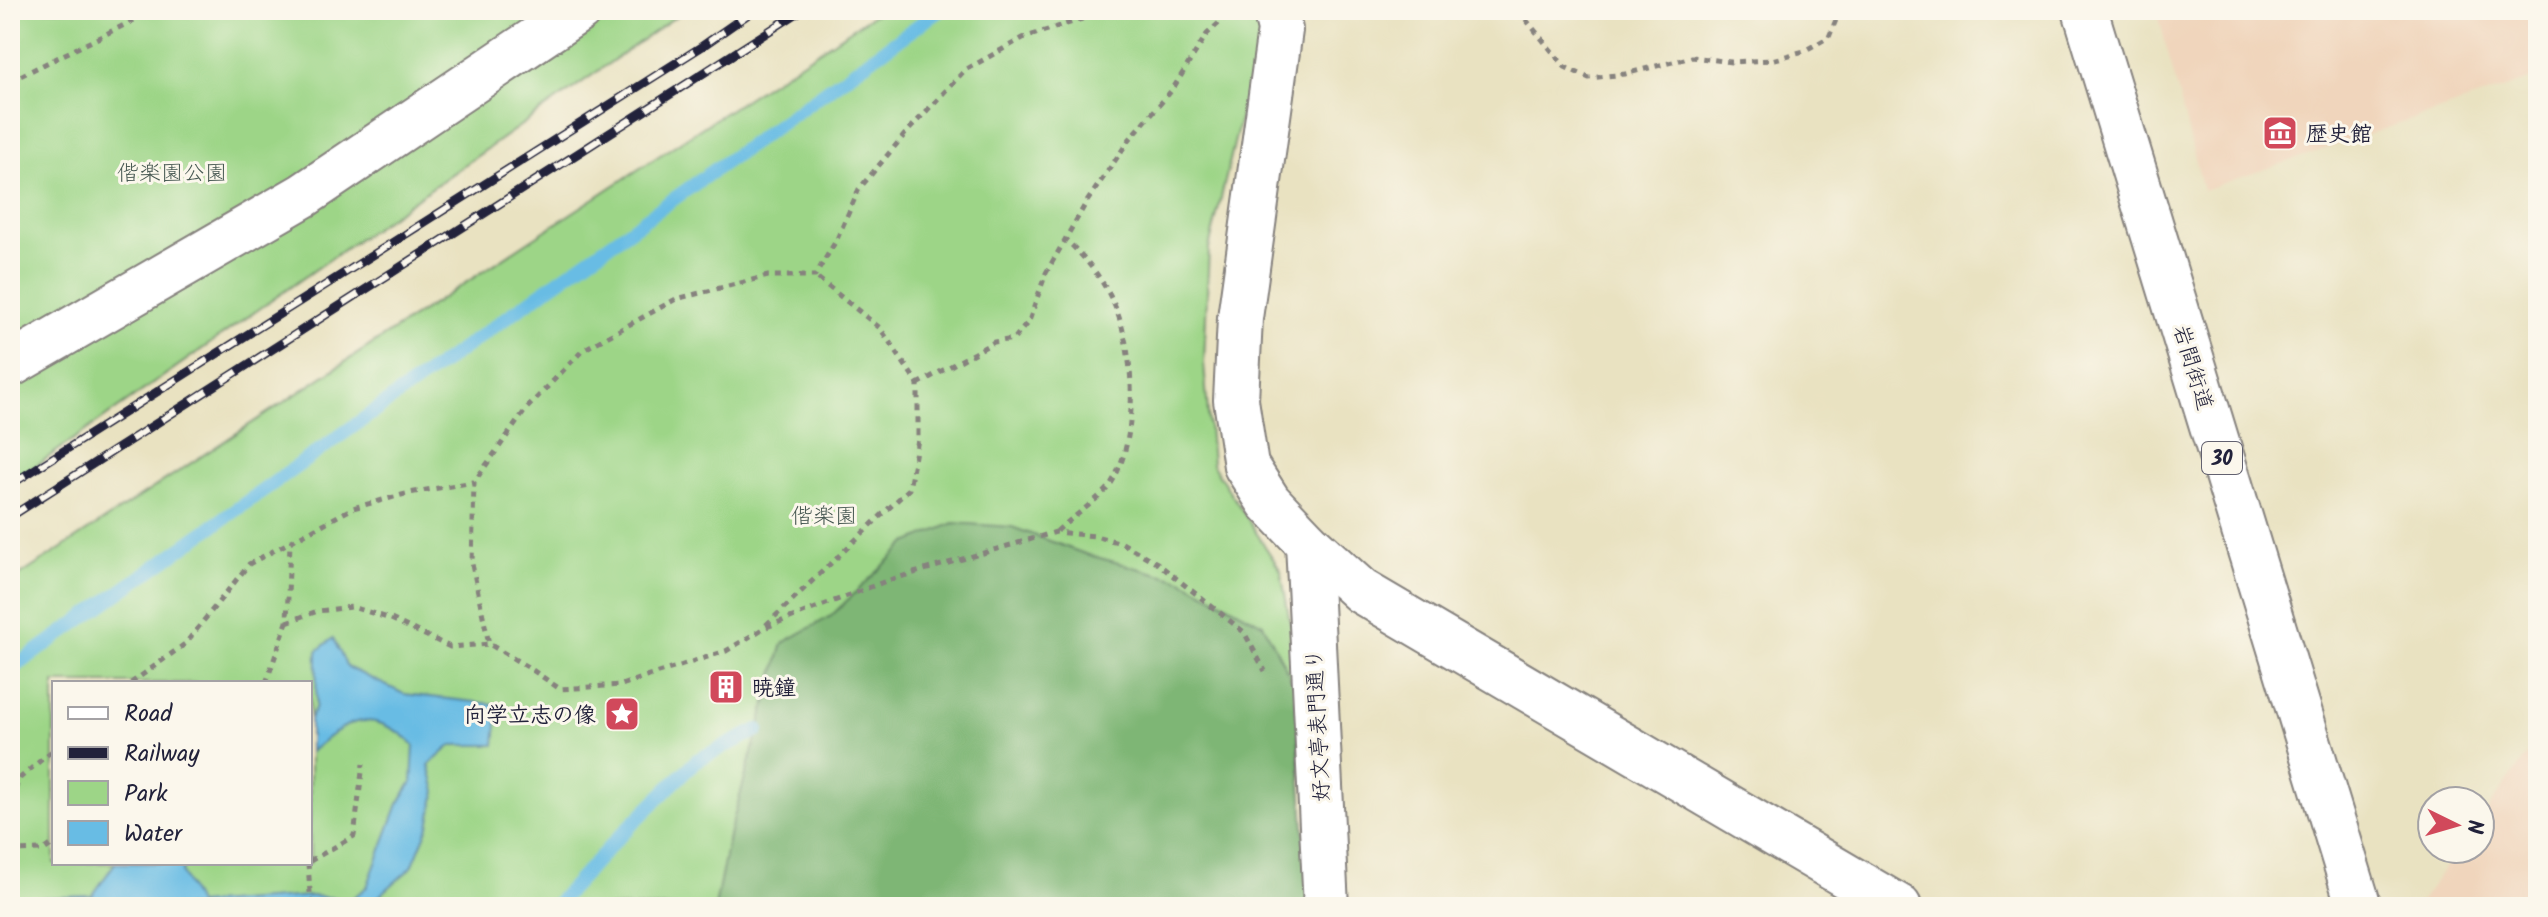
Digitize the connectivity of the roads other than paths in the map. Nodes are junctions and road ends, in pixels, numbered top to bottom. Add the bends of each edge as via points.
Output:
1 (579, 10) edge
2 (1275, 10) edge
3 (2085, 10) edge
4 (10, 365) edge
5 (1308, 543) junction
6 (1326, 907) edge
7 (1899, 907) edge
8 (2359, 907) edge

1 - 4 street via 304,195
2 - 5 street via 1280,30 1240,318 1236,400 1246,466 1269,502
3 - 8 street, 岩間街道 / 30
5 - 6 street, 好文亭表門通り
5 - 7 street via 1361,591

